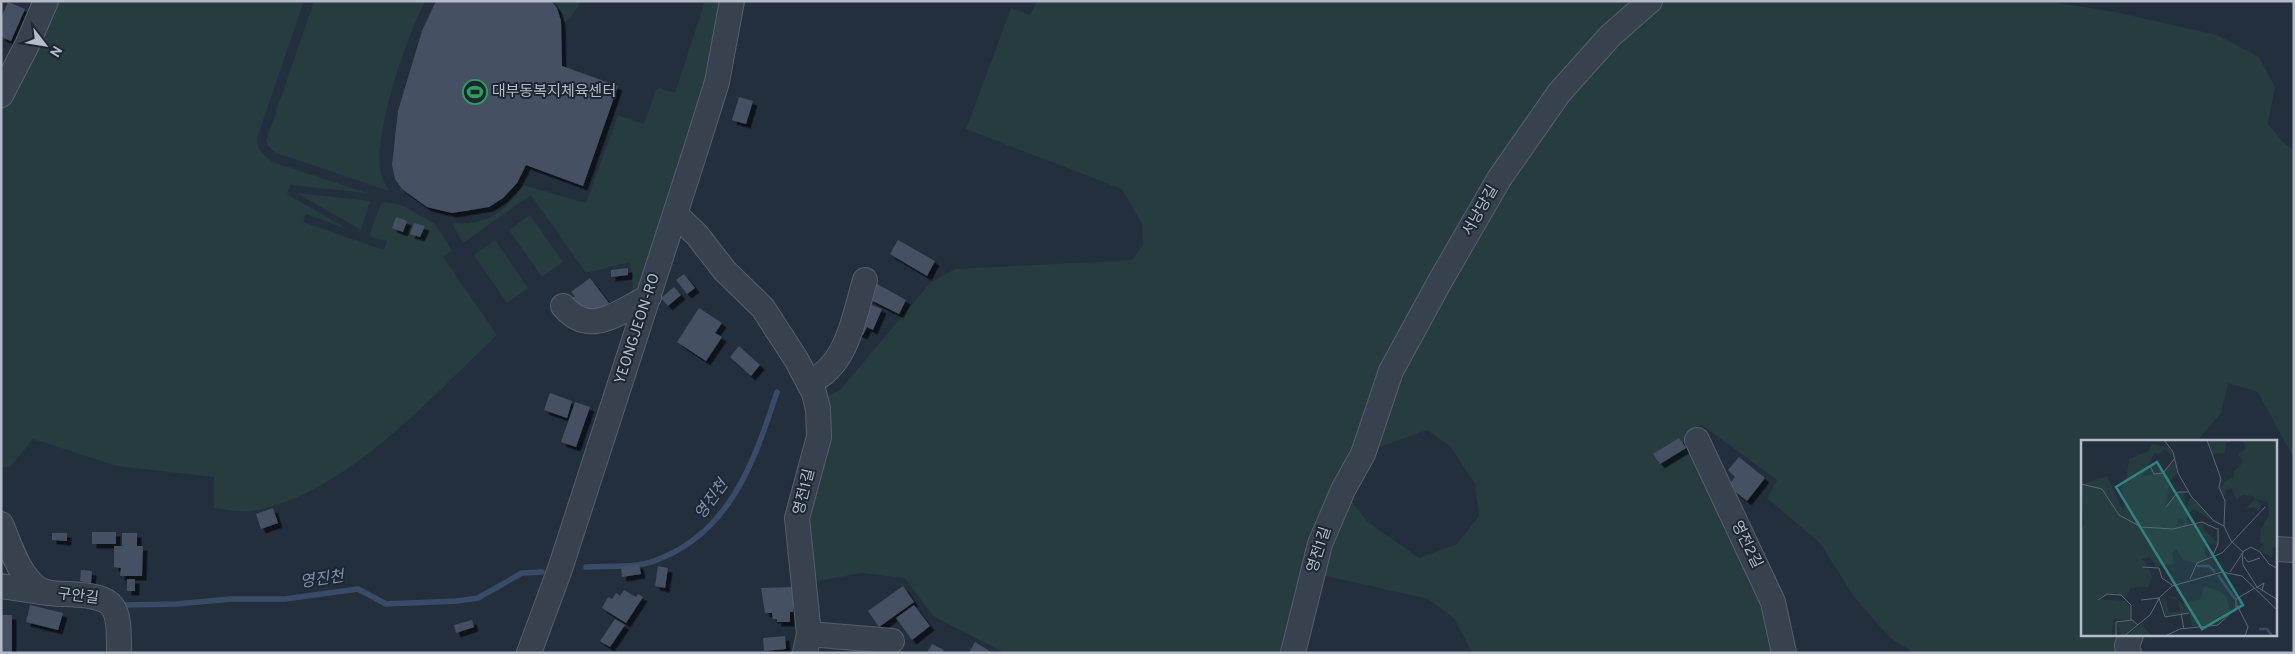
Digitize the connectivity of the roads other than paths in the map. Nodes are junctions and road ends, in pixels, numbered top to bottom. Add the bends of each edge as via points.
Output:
1 (46, 1) edge
2 (732, 1) edge
3 (1650, 1) edge
4 (1, 95) edge
5 (676, 214) junction
6 (865, 280) dead end
7 (649, 296) junction
8 (563, 306) dead end
9 (809, 382) junction
10 (1697, 440) dead end
11 (1363, 454) joint
12 (1, 524) edge
13 (2278, 550) edge
14 (2294, 550) edge
15 (1, 586) edge
16 (49, 593) junction
17 (2131, 636) edge
18 (892, 640) dead end
19 (807, 644) edge
20 (119, 653) edge
21 (529, 653) edge
22 (1293, 653) edge
23 (1784, 653) edge
24 (2129, 653) edge

1 - 4 street
2 - 5 street, YEONGJEON-RO via 717,82
3 - 11 street, 서낭당길 via 1610,36 1559,93 1499,179 1391,371
5 - 7 street, YEONGJEON-RO
5 - 9 street, 영전1길 via 697,235 724,271 763,308
6 - 9 street via 841,354 826,371
7 - 8 street via 605,319 590,322 577,320
7 - 21 street, YEONGJEON-RO via 552,593
9 - 19 street, 영전1길 via 818,409 819,437 797,518
10 - 23 street, 영전2길 via 1772,602
11 - 22 street, 영전1길 via 1343,490 1320,544
12 - 16 street, 구안길 via 25,574 32,583
13 - 14 street
15 - 16 street
16 - 20 street, 구안길 via 96,596 108,602 118,616
17 - 24 street via 2127,646
18 - 19 street, 영전1길

